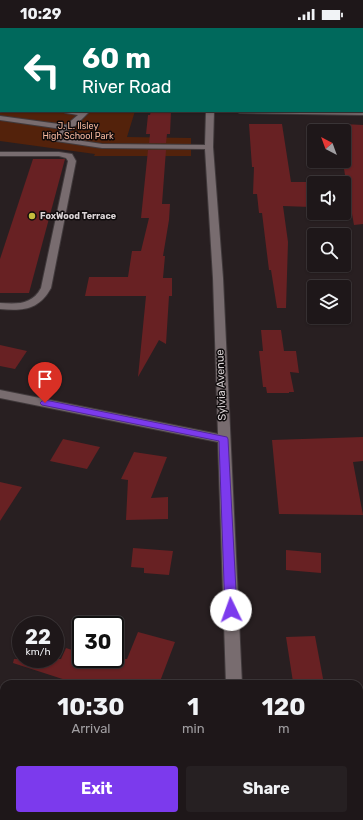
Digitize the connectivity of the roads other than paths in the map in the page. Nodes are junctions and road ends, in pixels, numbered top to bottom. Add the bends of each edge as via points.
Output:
1 (75, 112) edge
2 (210, 112) edge
3 (302, 112) edge
4 (363, 113) edge
5 (0, 118) edge
6 (68, 128) junction
7 (210, 147) junction
8 (0, 154) edge
9 (0, 306) edge
10 (0, 394) edge
11 (223, 439) junction
12 (234, 680) edge

1 - 6 street via 84,113
2 - 7 street, Sylvia Avenue
3 - 4 street
5 - 6 street
6 - 7 street via 56,139 102,146
7 - 11 street, Sylvia Avenue via 218,278
8 - 9 street via 59,154 69,156 72,161 46,288 38,300 27,305
10 - 11 street
11 - 12 street, Sylvia Avenue

